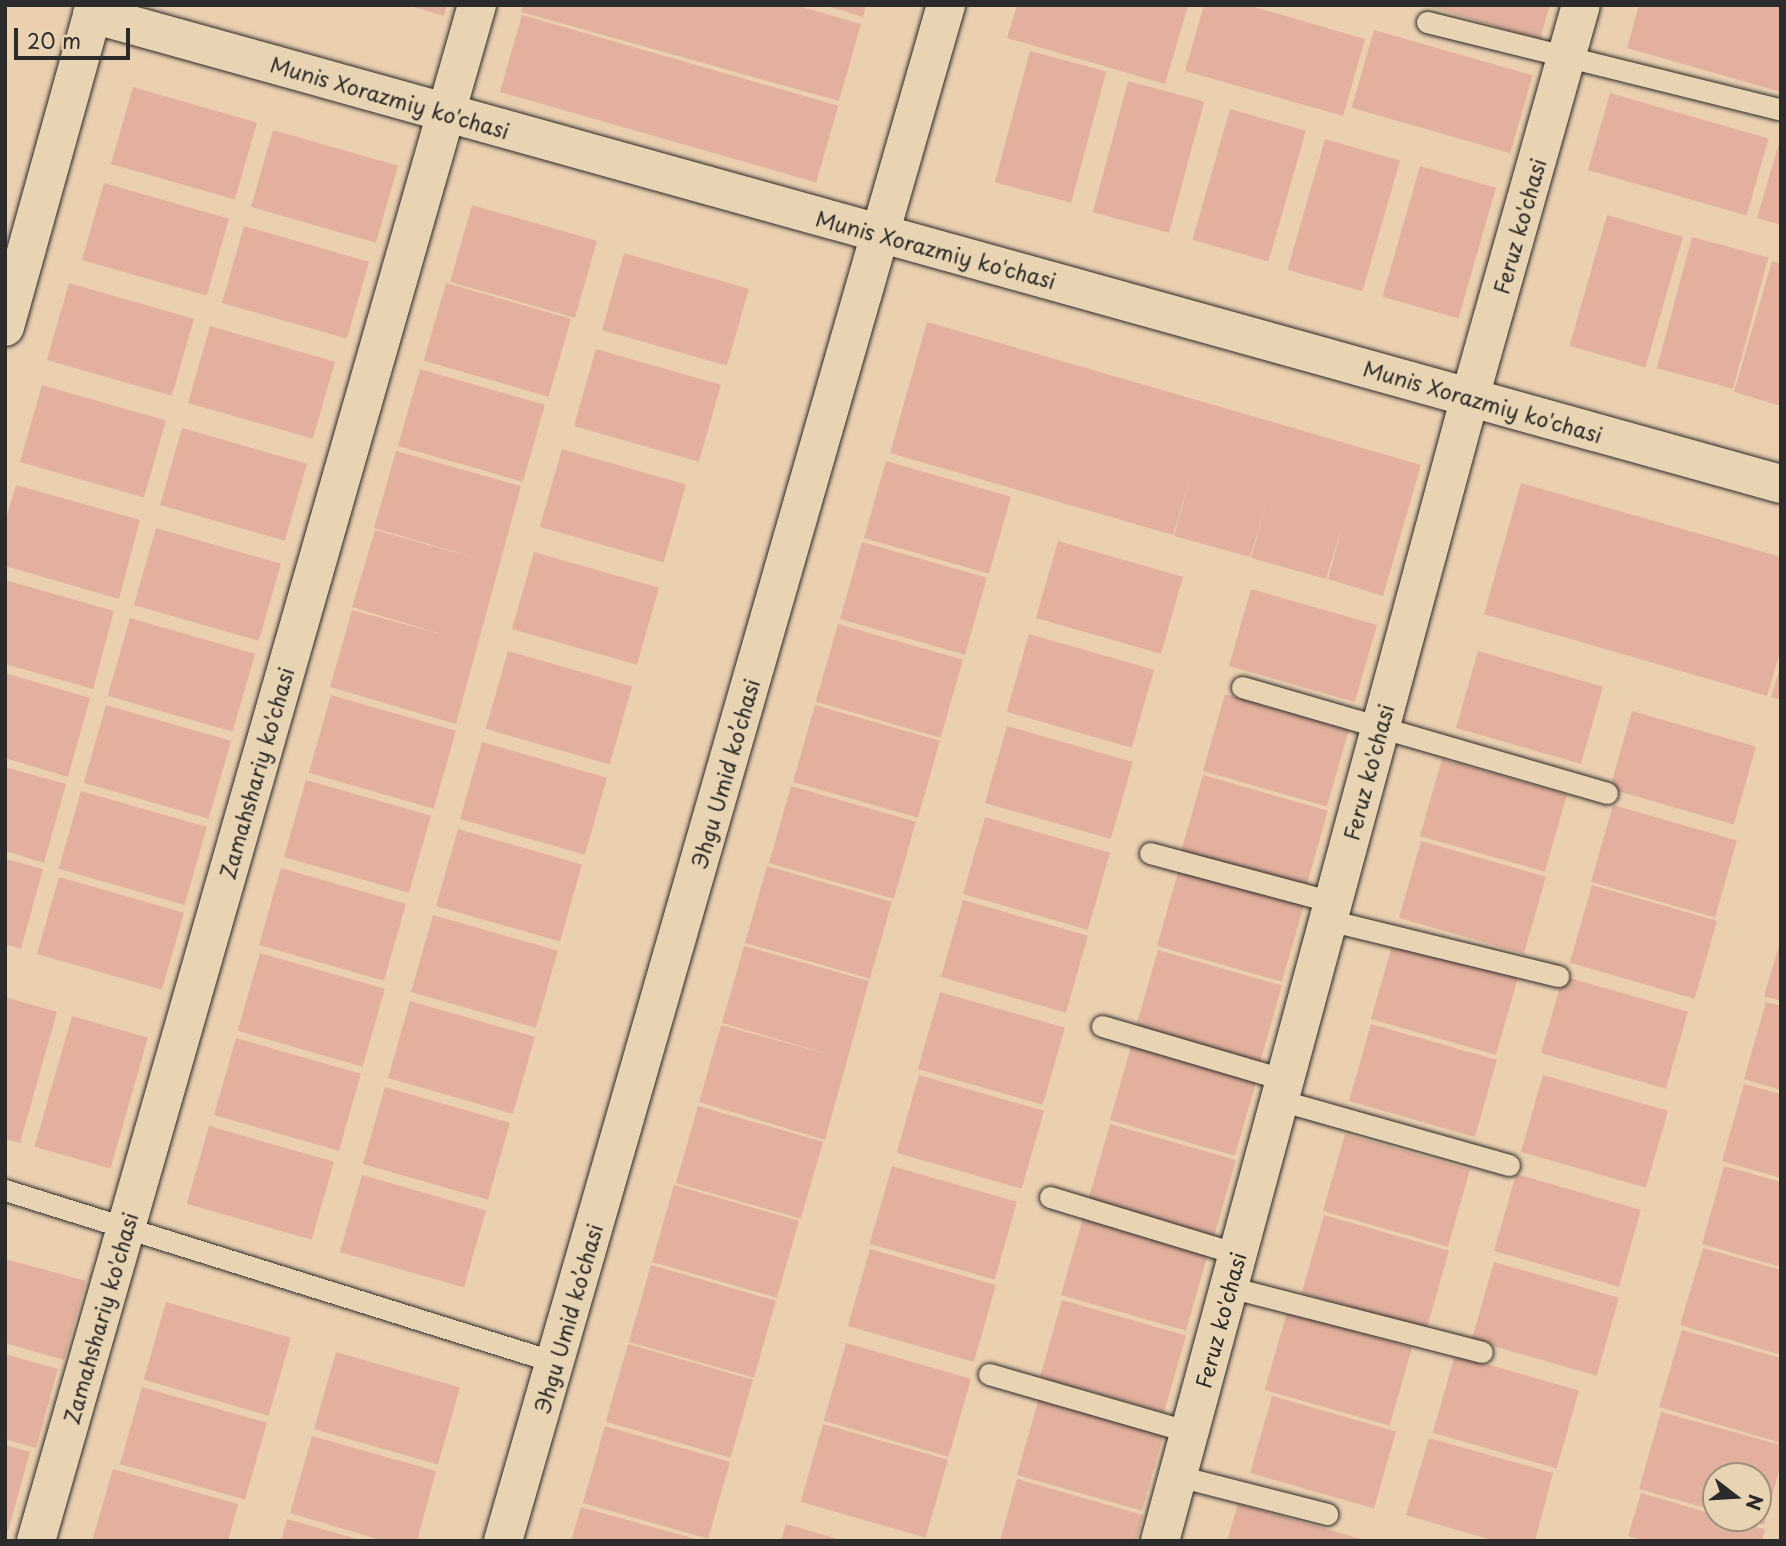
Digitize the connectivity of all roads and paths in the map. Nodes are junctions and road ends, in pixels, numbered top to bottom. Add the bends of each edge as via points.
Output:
1 (477, 5) edge
2 (946, 5) edge
3 (1581, 5) edge
4 (93, 10) edge
5 (1427, 22) dead end
6 (1567, 57) junction
7 (1778, 110) dead end
8 (446, 113) junction
9 (881, 234) junction
10 (5, 327) edge
11 (1470, 397) junction
12 (1781, 484) edge
13 (1242, 687) dead end
14 (1380, 728) junction
15 (1607, 793) dead end
16 (1150, 853) dead end
17 (1331, 911) junction
18 (1558, 976) dead end
19 (1102, 1026) dead end
20 (1282, 1090) junction
21 (1509, 1165) dead end
22 (5, 1190) edge
23 (1050, 1197) dead end
24 (126, 1228) junction
25 (1233, 1270) junction
26 (1482, 1352) dead end
27 (555, 1362) junction
28 (989, 1374) dead end
29 (1190, 1432) junction
30 (1178, 1476) junction
31 (1327, 1514) dead end
32 (36, 1541) edge
33 (503, 1541) edge
34 (1160, 1541) edge

1 - 8 street, Zamahshariy ko'chasi
2 - 9 street, Эhgu Umid ko’chasi
3 - 6 street, Feruz ko'chasi
4 - 8 street, Munis Xorazmiy ko'chasi
4 - 10 street
5 - 6 lane
6 - 7 lane
6 - 11 street, Feruz ko'chasi
8 - 9 street, Munis Xorazmiy ko'chasi
8 - 24 street, Zamahshariy ko'chasi
9 - 11 street, Munis Xorazmiy ko'chasi
9 - 27 street, Эhgu Umid ko’chasi
11 - 12 street, Munis Xorazmiy ko'chasi
11 - 14 street, Feruz ko'chasi
13 - 14 lane
14 - 15 lane
14 - 17 street, Feruz ko'chasi
16 - 17 lane
17 - 18 lane
17 - 20 street, Feruz ko'chasi
19 - 20 lane
20 - 21 lane
20 - 25 street, Feruz ko'chasi
22 - 24 lane
23 - 25 lane
24 - 27 lane
24 - 32 street, Zamahshariy ko'chasi
25 - 26 lane
25 - 29 street, Feruz ko'chasi
27 - 33 street, Эhgu Umid ko’chasi
28 - 29 lane
29 - 30 street, Feruz ko'chasi
30 - 31 lane
30 - 34 street, Feruz ko'chasi

